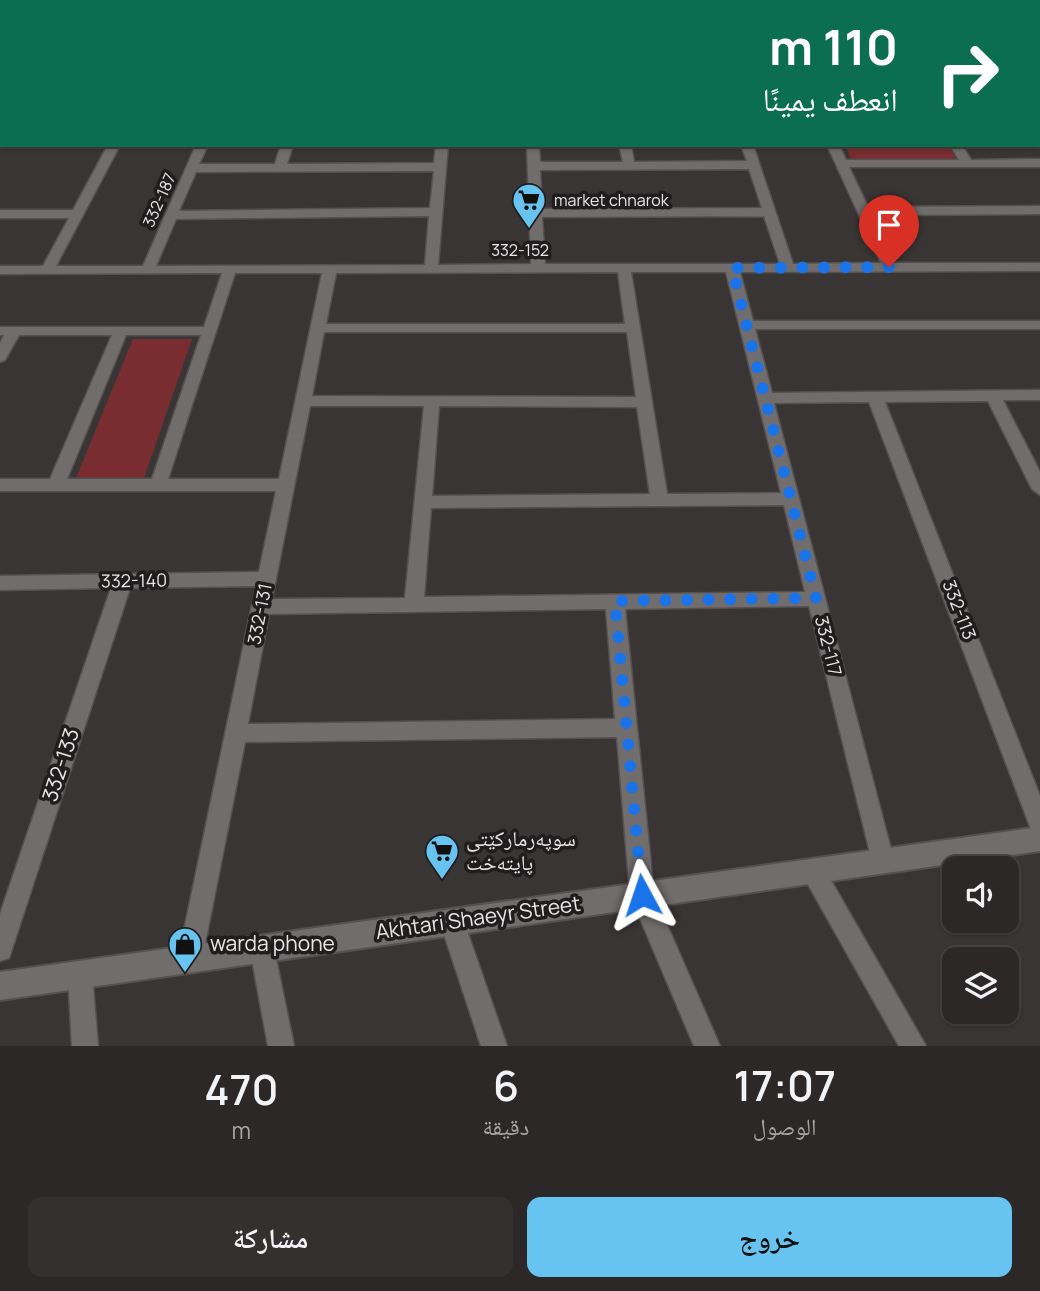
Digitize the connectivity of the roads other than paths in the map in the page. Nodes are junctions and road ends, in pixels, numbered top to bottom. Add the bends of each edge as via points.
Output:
1 (113, 147) edge
2 (201, 147) edge
3 (286, 147) edge
4 (442, 147) edge
5 (533, 147) edge
6 (625, 147) edge
7 (748, 147) edge
8 (834, 147) edge
9 (957, 147) edge
10 (967, 163) junction
11 (1040, 163) edge
12 (841, 164) junction
13 (629, 165) junction
14 (754, 165) junction
15 (534, 166) junction
16 (192, 167) junction
17 (280, 167) junction
18 (440, 167) junction
19 (1040, 210) edge
20 (862, 211) junction
21 (437, 212) junction
22 (770, 212) junction
23 (536, 213) junction
24 (0, 214) edge
25 (77, 214) junction
26 (171, 215) junction
27 (889, 267) junction
28 (1040, 267) edge
29 (432, 268) junction
30 (538, 268) junction
31 (624, 268) junction
32 (732, 268) junction
33 (788, 268) junction
34 (148, 269) junction
35 (230, 269) junction
36 (330, 269) junction
37 (0, 270) edge
38 (47, 270) junction
39 (746, 325) junction
40 (1040, 325) edge
41 (318, 328) junction
42 (633, 328) junction
43 (7, 331) edge
44 (121, 331) junction
45 (209, 331) junction
46 (0, 357) edge
47 (1040, 395) edge
48 (993, 396) junction
49 (875, 397) junction
50 (765, 398) junction
51 (303, 401) junction
52 (432, 401) junction
53 (644, 402) junction
54 (0, 485) edge
55 (56, 485) junction
56 (158, 485) junction
57 (286, 485) junction
58 (1040, 489) edge
59 (659, 499) junction
60 (790, 499) junction
61 (423, 502) junction
62 (267, 579) junction
63 (123, 581) junction
64 (0, 583) edge
65 (816, 598) junction
66 (615, 601) junction
67 (414, 605) junction
68 (262, 607) junction
69 (627, 728) junction
70 (236, 733) junction
71 (1040, 824) edge
72 (1040, 839) edge
73 (883, 861) junction
74 (813, 871) junction
75 (642, 895) junction
76 (452, 922) junction
77 (0, 949) edge
78 (262, 949) junction
79 (190, 959) junction
80 (80, 974) junction
81 (0, 986) edge
82 (85, 1046) edge
83 (281, 1046) edge
84 (494, 1046) edge
85 (707, 1046) edge
86 (914, 1046) edge

1 - 25 street
2 - 16 street, 332-187
3 - 17 street
4 - 18 street
5 - 15 street
6 - 13 street
7 - 14 street
8 - 12 street
9 - 10 street
10 - 11 street
10 - 12 street
12 - 20 street
13 - 14 street
13 - 15 street
14 - 22 street
15 - 23 street
16 - 17 street
16 - 26 street, 332-187
17 - 18 street
18 - 21 street
19 - 20 street
20 - 27 street
21 - 26 street
21 - 29 street
22 - 23 street
22 - 33 street
23 - 30 street
24 - 25 street
25 - 38 street
26 - 34 street, 332-187
27 - 28 street, 332-152
27 - 33 street, 332-152
29 - 30 street, 332-152
29 - 36 street, 332-152
30 - 31 street, 332-152
31 - 32 street, 332-152
31 - 42 street
32 - 33 street, 332-152
32 - 39 street, 332-117
34 - 35 street, 332-152
34 - 38 street, 332-152
35 - 36 street, 332-152
35 - 45 street
36 - 41 street, 332-131
37 - 38 street, 332-152
39 - 40 street
39 - 50 street, 332-117
41 - 42 street
41 - 51 street, 332-131
42 - 53 street
43 - 44 street
43 - 46 street
44 - 45 street
44 - 55 street
45 - 56 street
47 - 48 street
48 - 49 street
48 - 58 street
49 - 50 street
49 - 71 street, 332-113
50 - 60 street, 332-117
51 - 52 street
51 - 57 street, 332-131
52 - 53 street
52 - 61 street
53 - 59 street
54 - 55 street
55 - 56 street
56 - 57 street
57 - 62 street, 332-131
59 - 60 street
59 - 61 street
60 - 65 street, 332-117
61 - 67 street
62 - 63 street, 332-140
62 - 68 street, 332-131
63 - 64 street, 332-140
63 - 77 street, 332-133
65 - 66 street
65 - 73 street, 332-117
66 - 67 street
66 - 69 street
67 - 68 street
68 - 70 street, 332-131
69 - 70 street
69 - 75 street
70 - 79 street, 332-131
72 - 73 street, Akhtari Shaeyr Street
73 - 74 street, Akhtari Shaeyr Street
74 - 75 street, Akhtari Shaeyr Street
74 - 86 street
75 - 76 street, Akhtari Shaeyr Street
75 - 85 street
76 - 78 street, Akhtari Shaeyr Street
76 - 84 street
78 - 79 street, Akhtari Shaeyr Street
78 - 83 street
79 - 80 street, Akhtari Shaeyr Street
80 - 81 street, Akhtari Shaeyr Street
80 - 82 street

